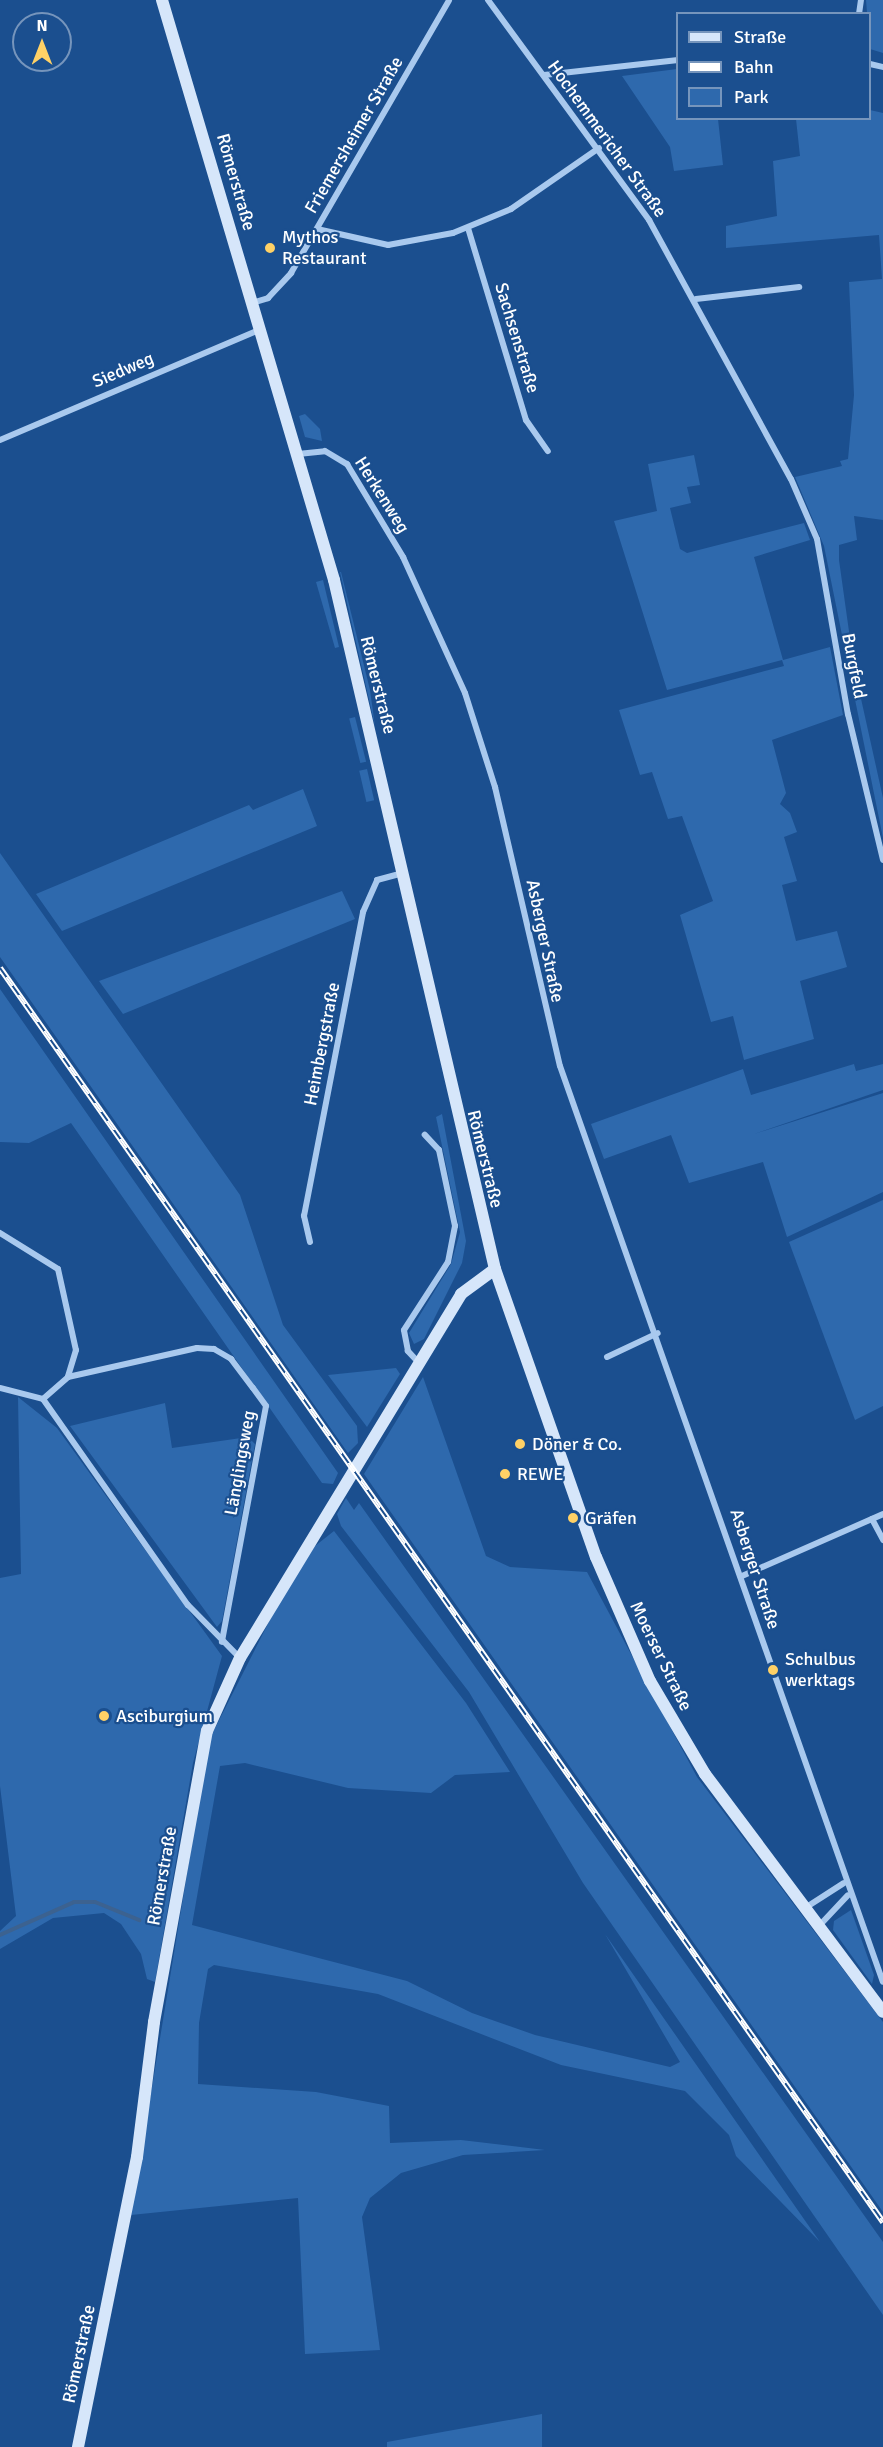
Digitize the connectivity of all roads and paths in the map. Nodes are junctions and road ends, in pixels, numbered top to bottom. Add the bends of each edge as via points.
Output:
1 (162, 0) edge
2 (449, 0) edge
3 (488, 0) edge
4 (676, 60) edge
5 (544, 75) junction
6 (599, 148) junction
7 (468, 228) junction
8 (317, 229) junction
9 (799, 287) dead end
10 (696, 299) junction
11 (252, 303) junction
12 (259, 330) junction
13 (0, 440) edge
14 (548, 451) dead end
15 (298, 454) junction
16 (791, 479) joint
17 (403, 557) joint
18 (883, 860) edge
19 (403, 873) junction
20 (425, 1135) dead end
21 (0, 1233) edge
22 (310, 1242) dead end
23 (495, 1269) junction
24 (658, 1334) junction
25 (607, 1357) dead end
26 (421, 1364) junction
27 (68, 1377) junction
28 (0, 1388) edge
29 (43, 1399) junction
30 (883, 1514) edge
31 (873, 1519) junction
32 (883, 1540) edge
33 (742, 1576) junction
34 (222, 1642) junction
35 (240, 1658) junction
36 (844, 1883) junction
37 (848, 1894) junction
38 (805, 1908) junction
39 (818, 1926) junction
40 (883, 1982) edge
41 (883, 2012) edge
42 (78, 2447) edge

1 - 11 street, Römerstraße
2 - 8 street, Friemersheimer Straße
3 - 5 street, Hochemmericher Straße
4 - 5 street
5 - 6 street, Hochemmericher Straße
6 - 7 street via 532,196
6 - 10 street, Hochemmericher Straße
7 - 8 street via 388,245
7 - 14 street, Sachsenstraße via 526,420
8 - 11 street, Friemersheimer Straße via 274,293
9 - 10 street
10 - 16 street, Hochemmericher Straße
11 - 12 street, Römerstraße
12 - 13 street, Siedweg
12 - 15 street, Römerstraße
15 - 17 street, Herkenweg via 325,451 340,458
15 - 19 street, Römerstraße via 334,580
16 - 18 street, Burgfeld via 817,539 848,714
17 - 24 street, Asberger Straße via 477,727 560,1066
19 - 22 street, Heimbergstraße via 377,880 363,912 304,1216
19 - 23 street, Römerstraße
20 - 26 street via 439,1150 455,1226 448,1262 404,1330 408,1351
21 - 27 street via 58,1269 76,1350
23 - 26 street, Römerstraße via 461,1294
23 - 38 street, Moerser Straße via 596,1557 650,1681 705,1774
24 - 25 street
24 - 33 street, Asberger Straße
26 - 35 street, Römerstraße
27 - 29 street
27 - 34 street, Länglingsweg via 214,1349 231,1359 266,1406
28 - 29 street
29 - 34 street via 188,1605
30 - 31 street
31 - 32 street
31 - 33 street
33 - 36 street, Asberger Straße
34 - 35 street
35 - 42 street, Römerstraße via 218,1702 201,1761 154,2022 137,2157
36 - 37 street, Asberger Straße
36 - 38 street
37 - 39 street
37 - 40 street, Asberger Straße
38 - 39 street, Moerser Straße
39 - 41 street, Moerser Straße

